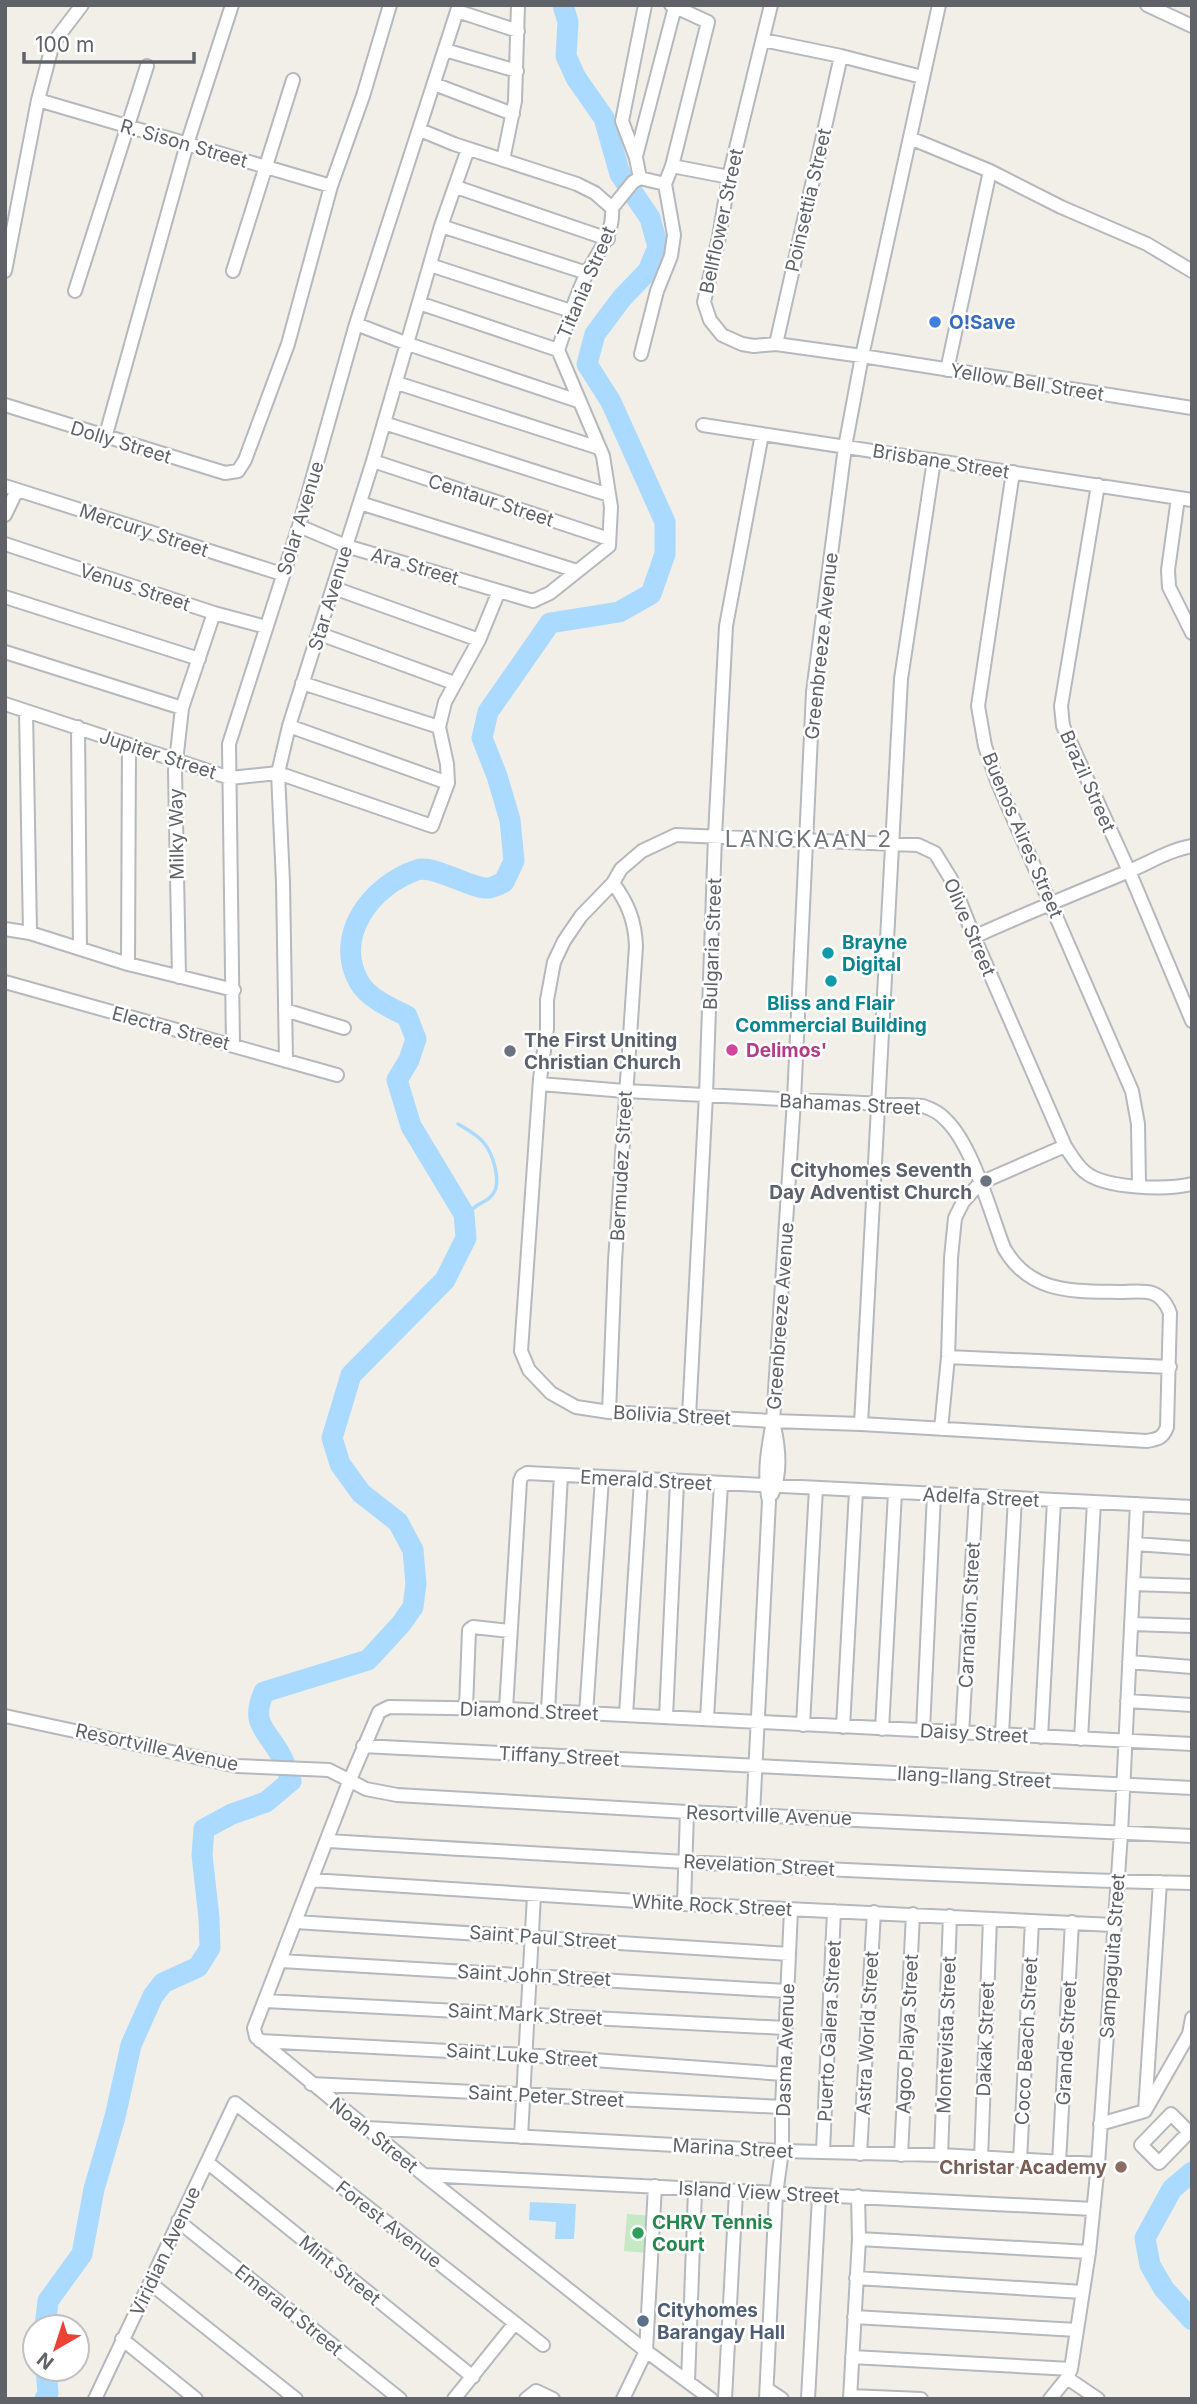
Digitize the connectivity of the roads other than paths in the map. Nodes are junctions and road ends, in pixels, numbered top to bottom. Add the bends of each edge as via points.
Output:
1 (82, 5) edge
2 (232, 5) edge
3 (390, 5) edge
4 (518, 5) edge
5 (645, 5) edge
6 (771, 5) edge
7 (939, 5) edge
8 (1147, 5) edge
9 (673, 6) edge
10 (458, 8) edge
11 (1192, 26) edge
12 (518, 32) junction
13 (763, 40) junction
14 (445, 50) junction
15 (841, 56) junction
16 (147, 66) dead end
17 (517, 71) junction
18 (922, 77) junction
19 (293, 80) dead end
20 (434, 84) junction
21 (38, 100) junction
22 (513, 114) junction
23 (129, 127) junction
24 (420, 130) junction
25 (911, 138) junction
26 (187, 144) junction
27 (468, 149) junction
28 (636, 158) junction
29 (503, 160) junction
30 (266, 166) junction
31 (672, 166) junction
32 (990, 171) junction
33 (729, 177) junction
34 (636, 180) junction
35 (664, 184) junction
36 (331, 186) junction
37 (456, 187) junction
38 (613, 205) junction
39 (441, 226) junction
40 (607, 240) junction
41 (430, 265) junction
42 (5, 271) edge
43 (233, 271) dead end
44 (1192, 271) edge
45 (587, 273) junction
46 (75, 291) dead end
47 (419, 303) junction
48 (571, 311) junction
49 (356, 324) junction
50 (408, 344) junction
51 (776, 344) junction
52 (558, 350) junction
53 (641, 354) dead end
54 (862, 356) junction
55 (947, 370) junction
56 (397, 383) junction
57 (578, 401) junction
58 (5, 405) edge
59 (1192, 408) edge
60 (384, 423) junction
61 (703, 425) dead end
62 (762, 434) junction
63 (106, 438) junction
64 (845, 447) junction
65 (599, 448) junction
66 (934, 460) junction
67 (373, 461) junction
68 (1013, 472) junction
69 (1098, 485) junction
70 (11, 488) edge
71 (609, 495) junction
72 (1178, 498) junction
73 (1192, 500) edge
74 (360, 503) junction
75 (5, 515) edge
76 (299, 526) junction
77 (609, 539) junction
78 (5, 544) edge
79 (346, 545) junction
80 (577, 571) junction
81 (282, 574) junction
82 (334, 589) junction
83 (499, 591) junction
84 (5, 597) edge
85 (214, 612) junction
86 (266, 627) junction
87 (1192, 633) edge
88 (320, 634) junction
89 (479, 640) junction
90 (5, 652) edge
91 (199, 659) junction
92 (302, 683) junction
93 (454, 683) junction
94 (5, 704) edge
95 (183, 708) junction
96 (26, 711) junction
97 (289, 726) junction
98 (78, 727) junction
99 (439, 727) junction
100 (129, 745) junction
101 (177, 760) junction
102 (278, 773) junction
103 (230, 778) junction
104 (448, 783) junction
105 (715, 836) junction
106 (807, 841) junction
107 (892, 843) junction
108 (1192, 846) edge
109 (1129, 871) junction
110 (613, 883) junction
111 (1051, 902) junction
112 (5, 929) edge
113 (30, 933) junction
114 (974, 937) junction
115 (80, 949) junction
116 (128, 964) junction
117 (179, 977) junction
118 (5, 982) edge
119 (234, 990) junction
120 (285, 1010) junction
121 (1192, 1021) edge
122 (344, 1028) dead end
123 (233, 1045) junction
124 (286, 1061) junction
125 (337, 1075) dead end
126 (540, 1084) junction
127 (625, 1091) junction
128 (706, 1095) junction
129 (794, 1100) junction
130 (880, 1105) junction
131 (1066, 1146) junction
132 (980, 1183) junction
133 (1192, 1184) edge
134 (1139, 1185) junction
135 (948, 1357) junction
136 (1170, 1367) junction
137 (609, 1412) junction
138 (689, 1416) junction
139 (773, 1422) junction
140 (861, 1423) junction
141 (941, 1429) junction
142 (1159, 1439) joint
143 (561, 1475) junction
144 (602, 1478) junction
145 (641, 1480) junction
146 (677, 1482) junction
147 (721, 1484) junction
148 (770, 1487) junction
149 (816, 1488) junction
150 (856, 1491) junction
151 (895, 1493) junction
152 (934, 1494) junction
153 (975, 1496) junction
154 (1015, 1498) junction
155 (1054, 1501) junction
156 (1094, 1502) junction
157 (1137, 1504) junction
158 (1192, 1507) edge
159 (1135, 1544) junction
160 (1192, 1548) edge
161 (1133, 1584) junction
162 (1192, 1586) edge
163 (1131, 1624) junction
164 (1192, 1626) edge
165 (510, 1631) junction
166 (1129, 1662) junction
167 (1192, 1667) edge
168 (1127, 1701) junction
169 (1192, 1705) edge
170 (466, 1709) junction
171 (506, 1709) junction
172 (548, 1712) junction
173 (586, 1714) junction
174 (626, 1715) junction
175 (5, 1716) edge
176 (666, 1717) junction
177 (707, 1718) junction
178 (757, 1722) junction
179 (803, 1726) junction
180 (843, 1727) junction
181 (883, 1729) junction
182 (923, 1730) junction
183 (962, 1734) junction
184 (1002, 1734) junction
185 (1041, 1737) junction
186 (1081, 1740) junction
187 (1126, 1741) junction
188 (1192, 1744) edge
189 (363, 1746) junction
190 (755, 1767) junction
191 (349, 1782) junction
192 (1123, 1784) junction
193 (1192, 1788) edge
194 (687, 1812) junction
195 (753, 1814) junction
196 (1121, 1832) junction
197 (1192, 1836) edge
198 (327, 1840) junction
199 (686, 1862) junction
200 (311, 1880) junction
201 (1117, 1882) junction
202 (1160, 1882) junction
203 (1192, 1883) edge
204 (534, 1895) junction
205 (684, 1904) junction
206 (791, 1910) junction
207 (834, 1911) junction
208 (874, 1912) junction
209 (913, 1914) junction
210 (950, 1916) junction
211 (990, 1919) junction
212 (1032, 1921) junction
213 (296, 1922) junction
214 (1072, 1922) junction
215 (1113, 1925) junction
216 (532, 1936) junction
217 (789, 1954) junction
218 (281, 1961) junction
219 (530, 1975) junction
220 (786, 1991) junction
221 (265, 2001) junction
222 (528, 2014) junction
223 (1192, 2018) edge
224 (785, 2028) junction
225 (260, 2041) junction
226 (526, 2055) junction
227 (783, 2074) junction
228 (311, 2084) junction
229 (523, 2095) junction
230 (235, 2103) joint
231 (782, 2108) junction
232 (1145, 2111) junction
233 (1100, 2124) junction
234 (367, 2128) junction
235 (521, 2137) junction
236 (782, 2151) junction
237 (823, 2151) junction
238 (860, 2154) junction
239 (901, 2155) junction
240 (941, 2155) junction
241 (981, 2159) junction
242 (1020, 2161) junction
243 (207, 2162) junction
244 (1059, 2163) junction
245 (1098, 2164) junction
246 (424, 2175) junction
247 (655, 2186) junction
248 (695, 2190) junction
249 (736, 2192) junction
250 (776, 2194) junction
251 (859, 2196) junction
252 (819, 2197) junction
253 (1093, 2209) junction
254 (178, 2221) junction
255 (859, 2239) junction
256 (1089, 2252) junction
257 (856, 2278) junction
258 (150, 2283) junction
259 (1083, 2292) junction
260 (854, 2317) junction
261 (515, 2323) junction
262 (1077, 2330) junction
263 (122, 2339) junction
264 (543, 2346) dead end
265 (646, 2351) junction
266 (852, 2357) junction
267 (1069, 2374) junction
268 (473, 2377) junction
269 (688, 2382) junction
270 (766, 2394) edge
271 (850, 2397) edge
272 (95, 2399) edge
273 (196, 2399) edge
274 (296, 2399) edge
275 (400, 2399) edge
276 (454, 2399) edge
277 (526, 2399) edge
278 (553, 2399) edge
279 (623, 2399) edge
280 (711, 2399) edge
281 (725, 2399) edge
282 (782, 2399) edge
283 (808, 2399) edge
284 (921, 2399) edge
285 (1050, 2399) edge
286 (1098, 2399) edge

1 - 21 street via 53,43
2 - 26 street
3 - 36 street
4 - 12 street
5 - 28 street via 622,121
6 - 13 street, Bellflower Street
7 - 18 street, Greenbreeze Avenue
8 - 11 street
9 - 28 street
9 - 31 street via 708,22
10 - 12 street
10 - 14 street, Solar Avenue
12 - 17 street
13 - 15 street
13 - 33 street, Bellflower Street
14 - 17 street
14 - 20 street, Solar Avenue
15 - 18 street
15 - 51 street, Poinsettia Street
16 - 23 street
17 - 22 street
18 - 25 street, Greenbreeze Avenue
19 - 30 street
20 - 22 street
20 - 24 street, Solar Avenue
21 - 23 street, R. Sison Street
21 - 42 street
22 - 29 street
23 - 26 street, R. Sison Street
23 - 46 street
24 - 27 street
24 - 49 street, Solar Avenue
25 - 32 street
25 - 54 street, Greenbreeze Avenue
26 - 30 street, R. Sison Street
26 - 63 street
27 - 29 street
27 - 37 street, Star Avenue
28 - 34 street
29 - 38 street via 577,184
30 - 36 street, R. Sison Street
30 - 43 street
31 - 33 street
31 - 35 street
32 - 44 street via 1147,244
32 - 55 street
33 - 51 street, Bellflower Street via 704,302 722,335 754,346
34 - 35 street
34 - 38 street
35 - 53 street via 674,235
36 - 63 street, Dolly Street via 288,344 238,471 225,473
37 - 39 street, Star Avenue
37 - 40 street
38 - 40 street, Titania Street
39 - 41 street, Star Avenue
39 - 45 street
40 - 45 street, Titania Street
41 - 47 street, Star Avenue
41 - 48 street
45 - 48 street, Titania Street
47 - 50 street, Star Avenue
47 - 52 street
48 - 52 street, Titania Street
49 - 50 street
49 - 76 street, Solar Avenue
50 - 56 street, Star Avenue
50 - 57 street
51 - 54 street, Bellflower Street
52 - 57 street, Titania Street
54 - 55 street, Yellow Bell Street
54 - 64 street, Greenbreeze Avenue
55 - 59 street, Yellow Bell Street
56 - 60 street, Star Avenue
56 - 65 street
57 - 65 street, Titania Street
58 - 63 street, Dolly Street
60 - 67 street, Star Avenue
60 - 71 street
61 - 62 street, Brisbane Street
62 - 64 street, Brisbane Street
62 - 105 street, Bulgaria Street via 726,626
64 - 66 street, Brisbane Street
64 - 106 street, Greenbreeze Avenue via 813,692
65 - 71 street, Titania Street
66 - 68 street, Brisbane Street
66 - 107 street via 901,679
67 - 74 street, Star Avenue
67 - 77 street, Centaur Street
68 - 69 street, Brisbane Street
68 - 111 street, Buenos Aires Street via 978,705 997,781
69 - 72 street, Brisbane Street
69 - 109 street, Brazil Street via 1061,706 1063,726
70 - 75 street
70 - 81 street, Mercury Street
71 - 77 street, Titania Street
72 - 73 street, Brisbane Street
72 - 87 street via 1169,587
74 - 79 street, Star Avenue
74 - 80 street
76 - 79 street, Ara Street
76 - 81 street, Solar Avenue
77 - 80 street via 609,546
78 - 85 street, Venus Street
79 - 82 street, Star Avenue
79 - 83 street, Ara Street
80 - 83 street, Ara Street via 533,601
81 - 86 street, Solar Avenue
82 - 88 street, Star Avenue
82 - 89 street
83 - 89 street
84 - 91 street
85 - 86 street, Venus Street
85 - 91 street, Milky Way
86 - 103 street, Solar Avenue via 229,744
88 - 92 street, Star Avenue
88 - 93 street
89 - 93 street
90 - 95 street
91 - 95 street, Milky Way
92 - 97 street, Star Avenue
92 - 99 street
93 - 99 street
94 - 96 street, Jupiter Street
95 - 101 street, Milky Way
96 - 98 street, Jupiter Street
96 - 113 street
97 - 102 street, Star Avenue
97 - 104 street
98 - 100 street, Jupiter Street
98 - 115 street
99 - 104 street
100 - 101 street, Jupiter Street
100 - 116 street
101 - 103 street, Jupiter Street
101 - 117 street, Milky Way
102 - 103 street, Jupiter Street
102 - 104 street, Jupiter Street via 432,826
102 - 120 street, Star Avenue
103 - 119 street, Solar Avenue
105 - 106 street, Olive Street
105 - 110 street, Olive Street via 676,835 652,845 621,869
105 - 128 street, Bulgaria Street
106 - 107 street, Olive Street
106 - 129 street, Greenbreeze Avenue
107 - 114 street, Olive Street via 918,845 935,853 951,879
107 - 130 street
108 - 109 street
109 - 111 street
109 - 121 street, Brazil Street
110 - 126 street, Bolivia Street via 581,916 554,962
110 - 127 street, Bermudez Street via 625,900 635,932
111 - 114 street
111 - 134 street, Buenos Aires Street via 1132,1091 1138,1124
112 - 113 street
113 - 115 street
114 - 131 street, Olive Street
115 - 116 street
116 - 117 street
117 - 119 street
118 - 123 street, Electra Street
119 - 123 street, Solar Avenue
120 - 122 street
120 - 124 street, Star Avenue
123 - 124 street, Electra Street
124 - 125 street, Electra Street
126 - 127 street, Bahamas Street
126 - 137 street, Bolivia Street via 521,1351 529,1370 551,1393 576,1407
127 - 128 street, Bahamas Street
127 - 137 street, Bermudez Street
128 - 129 street, Bahamas Street
128 - 138 street, Bulgaria Street
129 - 130 street, Bahamas Street
129 - 139 street, Greenbreeze Avenue
130 - 132 street, Bahamas Street via 923,1106 936,1111 963,1143
130 - 140 street
131 - 132 street
131 - 134 street, Olive Street via 1084,1172 1097,1180
132 - 135 street via 955,1218
132 - 136 street, Bahamas Street via 1004,1248 1012,1262 1034,1280 1073,1291 1159,1297 1170,1313
133 - 134 street, Olive Street
135 - 136 street
135 - 141 street
136 - 142 street, Bahamas Street via 1167,1427
137 - 138 street, Bolivia Street
138 - 139 street, Bolivia Street
139 - 140 street, Bolivia Street
139 - 148 street, Greenbreeze Avenue via 778,1447
140 - 141 street, Bolivia Street
141 - 142 street, Bolivia Street
143 - 144 street, Emerald Street
143 - 165 street, Emerald Street via 522,1476
143 - 172 street
144 - 145 street, Emerald Street
144 - 173 street
145 - 146 street, Emerald Street
145 - 174 street
146 - 147 street, Emerald Street
146 - 176 street
147 - 148 street, Emerald Street
147 - 177 street
148 - 149 street, Adelfa Street
148 - 178 street, Greenbreeze Avenue
149 - 150 street, Adelfa Street
149 - 179 street
150 - 151 street, Adelfa Street
150 - 180 street
151 - 152 street, Adelfa Street
151 - 181 street
152 - 153 street, Adelfa Street
152 - 182 street
153 - 154 street, Adelfa Street
153 - 183 street, Carnation Street
154 - 155 street, Adelfa Street
154 - 184 street
155 - 156 street, Adelfa Street
155 - 185 street
156 - 157 street, Adelfa Street
156 - 186 street
157 - 158 street, Adelfa Street
157 - 159 street, Sampaguita Street
159 - 160 street
159 - 161 street, Sampaguita Street
161 - 162 street
161 - 163 street, Sampaguita Street
163 - 164 street
163 - 166 street, Sampaguita Street
165 - 170 street via 469,1630
165 - 171 street
166 - 167 street
166 - 168 street, Sampaguita Street
168 - 169 street
168 - 187 street, Sampaguita Street
170 - 171 street, Diamond Street
170 - 189 street, Diamond Street via 383,1709
171 - 172 street, Diamond Street
172 - 173 street, Diamond Street
173 - 174 street, Diamond Street
174 - 176 street, Diamond Street
175 - 191 street, Resortville Avenue via 237,1766 310,1770
176 - 177 street, Diamond Street
177 - 178 street, Diamond Street
178 - 179 street, Daisy Street
178 - 190 street, Greenbreeze Avenue
179 - 180 street, Daisy Street
180 - 181 street, Daisy Street
181 - 182 street, Daisy Street
182 - 183 street, Daisy Street
183 - 184 street, Daisy Street
184 - 185 street, Daisy Street
185 - 186 street, Daisy Street
186 - 187 street, Daisy Street
187 - 188 street, Daisy Street
187 - 192 street, Sampaguita Street
189 - 190 street, Tiffany Street
189 - 191 street, Diamond Street
190 - 192 street, Ilang-Ilang Street
190 - 195 street, Greenbreeze Avenue
191 - 194 street, Resortville Avenue via 397,1795
191 - 198 street
192 - 193 street, Ilang-Ilang Street
192 - 196 street, Sampaguita Street
194 - 195 street, Resortville Avenue
194 - 199 street
195 - 196 street, Resortville Avenue
196 - 197 street, Resortville Avenue
196 - 201 street, Sampaguita Street
198 - 199 street, Revelation Street
198 - 200 street
199 - 201 street, Revelation Street
199 - 205 street
200 - 204 street, White Rock Street
200 - 213 street
201 - 202 street, Revelation Street
201 - 215 street, Sampaguita Street
202 - 203 street, Revelation Street
202 - 232 street
204 - 205 street, White Rock Street
204 - 216 street
205 - 206 street, White Rock Street
206 - 207 street, White Rock Street
206 - 217 street, Dasma Avenue
207 - 208 street, White Rock Street
207 - 237 street, Puerto Galera Street
208 - 209 street, White Rock Street
208 - 238 street, Astra World Street
209 - 210 street, White Rock Street
209 - 239 street, Agoo Playa Street
210 - 211 street, White Rock Street
210 - 240 street, Montevista Street
211 - 212 street, White Rock Street
211 - 241 street, Dakak Street
212 - 214 street, White Rock Street
212 - 242 street, Coco Beach Street
213 - 216 street, Saint Paul Street
213 - 218 street
214 - 215 street, White Rock Street
214 - 244 street, Grande Street
215 - 233 street, Sampaguita Street
216 - 217 street, Saint Paul Street
216 - 219 street
217 - 220 street, Dasma Avenue
218 - 219 street, Saint John Street
218 - 221 street
219 - 220 street, Saint John Street
219 - 222 street
220 - 224 street, Dasma Avenue
221 - 222 street, Saint Mark Street
221 - 225 street via 254,2028
222 - 224 street, Saint Mark Street
222 - 226 street
223 - 232 street via 1189,2034
224 - 227 street, Dasma Avenue
225 - 226 street, Saint Luke Street
225 - 228 street, Noah Street
226 - 227 street, Saint Luke Street
226 - 229 street
227 - 231 street, Dasma Avenue
228 - 229 street, Saint Peter Street
228 - 234 street, Noah Street
229 - 231 street, Saint Peter Street
229 - 235 street
230 - 243 street, Viridian Avenue
230 - 261 street, Forest Avenue
231 - 236 street, Dasma Avenue
232 - 233 street
233 - 245 street, Sampaguita Street
234 - 235 street, Marina Street
234 - 246 street, Noah Street
235 - 236 street, Marina Street
236 - 237 street, Marina Street
236 - 250 street, Dasma Avenue
237 - 238 street, Marina Street
238 - 239 street, Marina Street
239 - 240 street, Marina Street
240 - 241 street, Marina Street
241 - 242 street, Marina Street
242 - 244 street, Marina Street
243 - 254 street, Viridian Avenue
243 - 268 street, Mint Street
244 - 245 street, Marina Street
245 - 253 street, Sampaguita Street
246 - 247 street, Island View Street
246 - 265 street, Noah Street
247 - 248 street, Island View Street
247 - 265 street
248 - 249 street, Island View Street
248 - 269 street
249 - 250 street, Island View Street
249 - 281 street
250 - 252 street, Island View Street
250 - 270 street, Dasma Avenue
251 - 252 street, Island View Street
251 - 253 street, Island View Street
251 - 255 street
252 - 283 street
253 - 256 street, Sampaguita Street
254 - 258 street, Viridian Avenue
254 - 275 street, Emerald Street
255 - 256 street
255 - 257 street
256 - 259 street, Sampaguita Street
257 - 259 street
257 - 260 street
258 - 263 street, Viridian Avenue
258 - 274 street
259 - 262 street, Sampaguita Street
260 - 262 street
260 - 266 street
261 - 264 street, Forest Avenue
261 - 268 street
262 - 267 street, Sampaguita Street
263 - 272 street, Viridian Avenue
263 - 273 street
265 - 269 street, Noah Street
265 - 279 street
266 - 267 street
266 - 271 street
267 - 285 street
267 - 286 street
268 - 276 street
269 - 280 street, Noah Street
270 - 282 street
271 - 284 street
277 - 278 street via 536,2391

